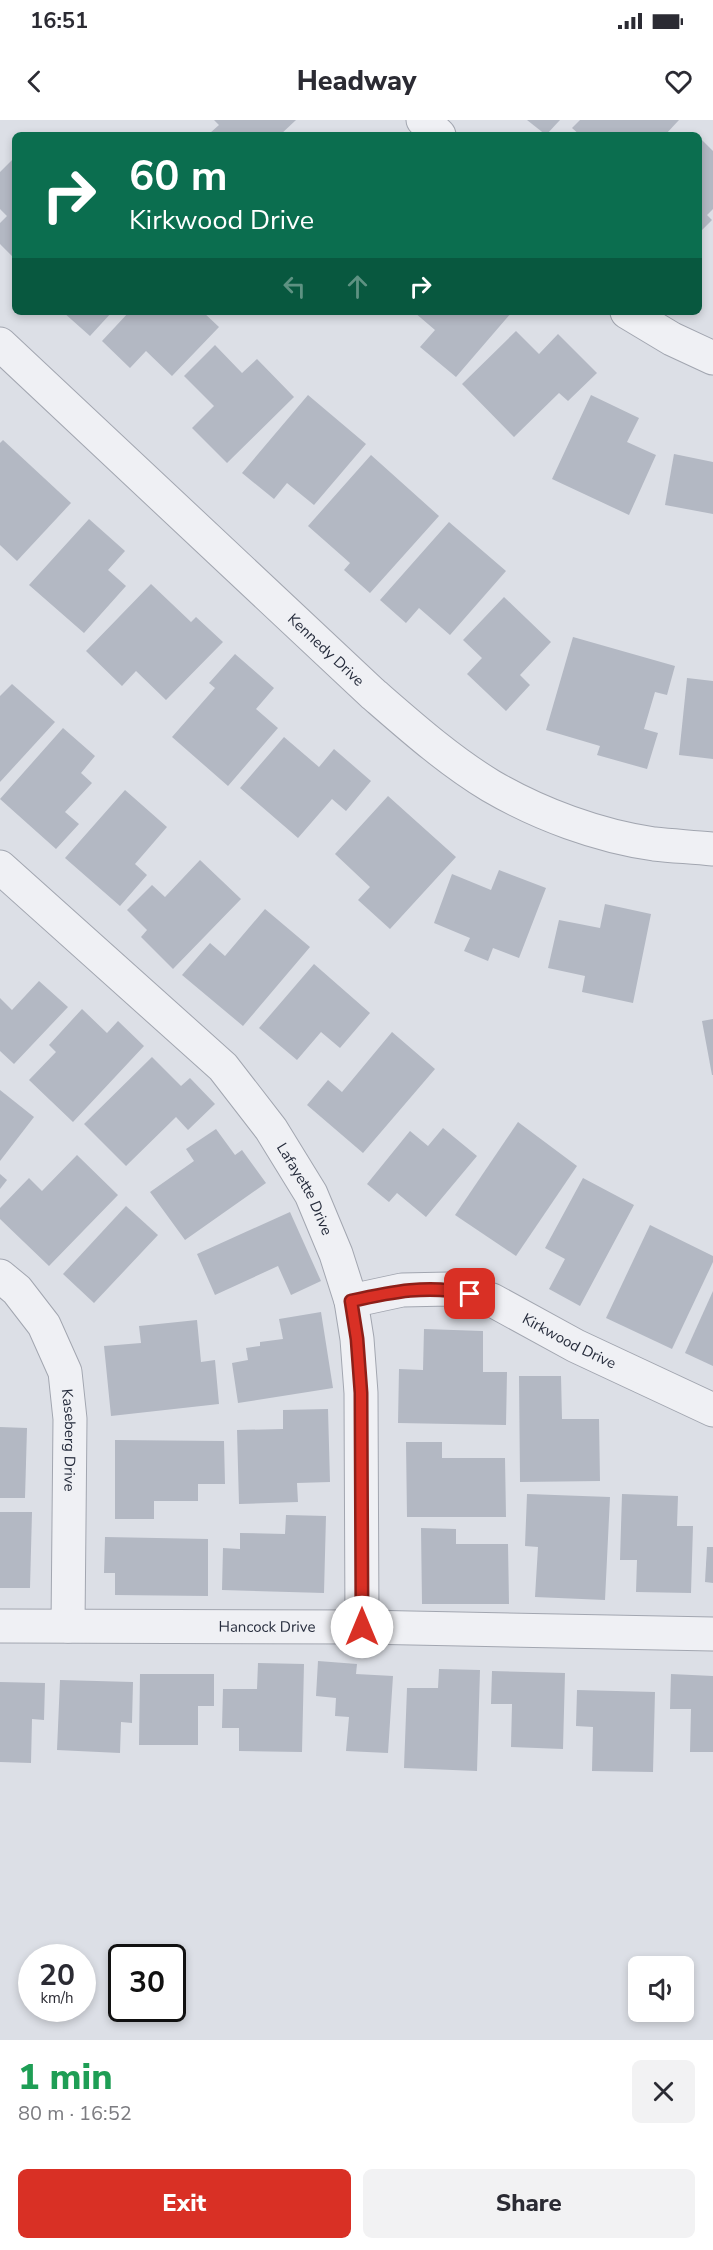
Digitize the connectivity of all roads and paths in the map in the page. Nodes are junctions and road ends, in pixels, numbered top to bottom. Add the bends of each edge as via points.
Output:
1 (423, 120) edge
2 (436, 132) edge
3 (632, 315) edge
4 (0, 344) edge
5 (713, 358) edge
6 (713, 849) edge
7 (0, 867) edge
8 (0, 1276) edge
9 (351, 1301) junction
10 (713, 1410) edge
11 (0, 1626) edge
12 (68, 1626) junction
13 (362, 1627) junction
14 (713, 1634) edge

1 - 2 street
3 - 5 street
4 - 6 street, Kennedy Drive via 432,745 491,786 553,815 595,830 652,843
7 - 9 street, Lafayette Drive via 223,1067 271,1129 311,1194
8 - 12 street, Kaseberg Drive via 17,1290 44,1325 65,1372 70,1419
9 - 10 street, Kirkwood Drive via 402,1290 448,1289 492,1300 576,1346
9 - 13 street, Lafayette Drive via 361,1393
11 - 12 street, Hancock Drive
12 - 13 street, Hancock Drive
13 - 14 street, Hancock Drive

